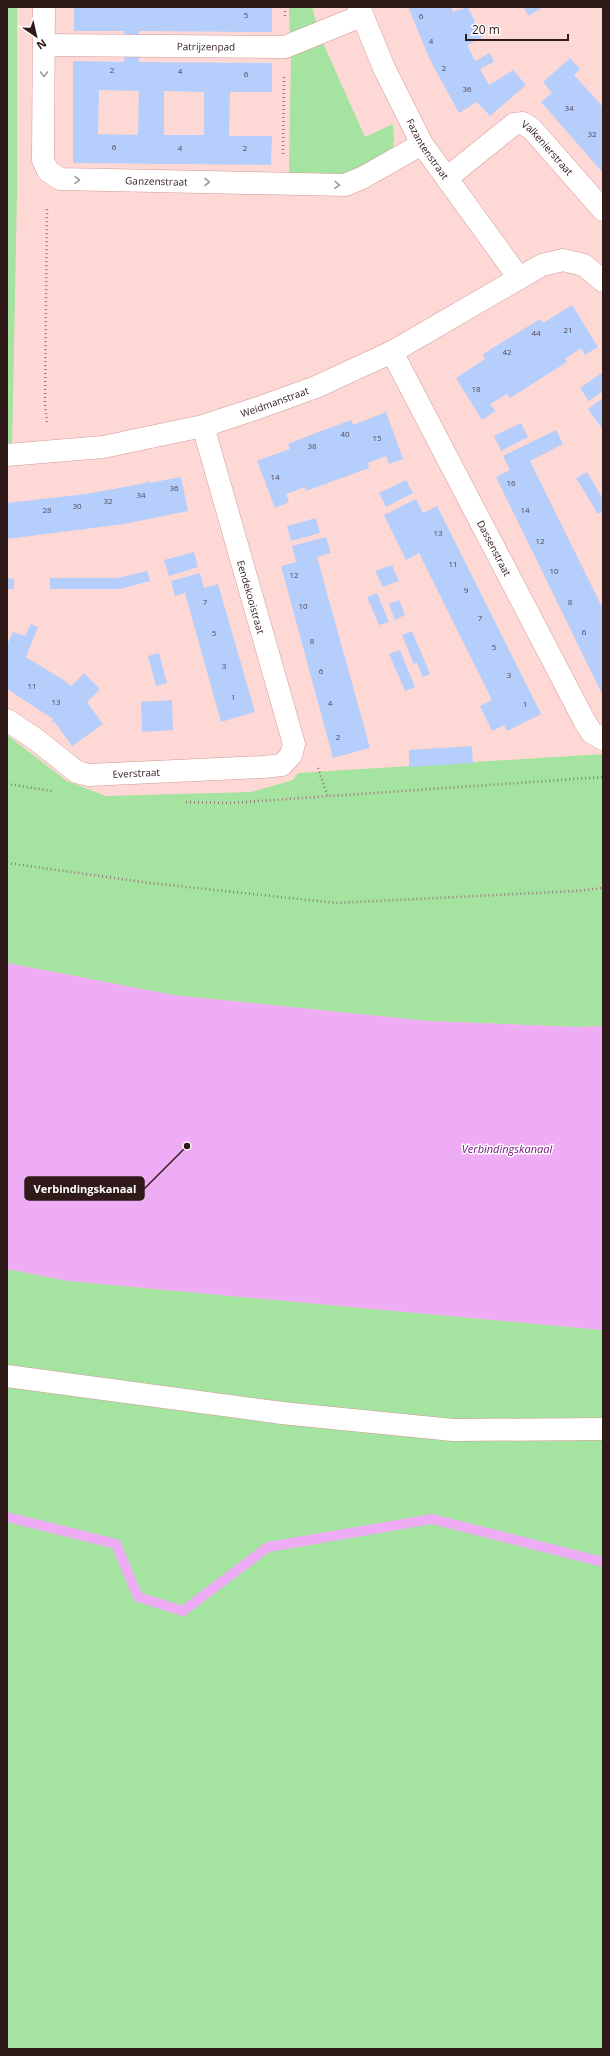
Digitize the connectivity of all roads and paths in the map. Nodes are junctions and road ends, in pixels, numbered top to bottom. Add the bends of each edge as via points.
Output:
1 (44, 7) edge
2 (285, 7) edge
3 (360, 11) edge
4 (44, 45) junction
5 (285, 47) junction
6 (422, 144) junction
7 (48, 171) junction
8 (447, 178) junction
9 (282, 184) junction
10 (603, 210) edge
11 (519, 278) junction
12 (603, 281) edge
13 (392, 352) junction
14 (203, 426) junction
15 (51, 451) junction
16 (7, 455) edge
17 (7, 720) edge
18 (603, 739) edge
19 (282, 765) joint
20 (603, 776) edge
21 (7, 784) edge
22 (59, 792) dead end
23 (182, 802) dead end
24 (7, 863) edge
25 (603, 888) edge
26 (7, 1376) edge
27 (603, 1429) edge

1 - 4 street
2 - 5 path
3 - 5 street, Patrijzenpad
3 - 6 street, Fazantenstraat via 384,68
4 - 5 street, Patrijzenpad
4 -> 7 street via 43,160
5 - 9 path
6 - 8 street, Fazantenstraat
9 -> 6 street, Ganzenstraat via 344,185 362,178
7 -> 9 street, Ganzenstraat via 60,179
7 - 15 path via 45,404
8 - 10 street, Valkenierstraat via 514,124 523,123 532,129
8 - 11 street, Fazantenstraat
11 - 12 street via 542,265 563,260 584,265
11 - 13 street, Weidmanstraat
13 - 14 street, Weidmanstraat via 316,387
13 - 18 street, Dassenstraat via 586,722 592,733
14 - 15 street, Weidmanstraat via 103,447
14 - 19 street, Eendekooistraat via 294,744
15 - 16 street, Weidmanstraat
17 - 19 street, Everstraat via 77,772 89,775
20 - 23 path via 231,804
21 - 22 path
24 - 25 path via 150,883 337,903
26 - 27 street via 282,1414 453,1430

